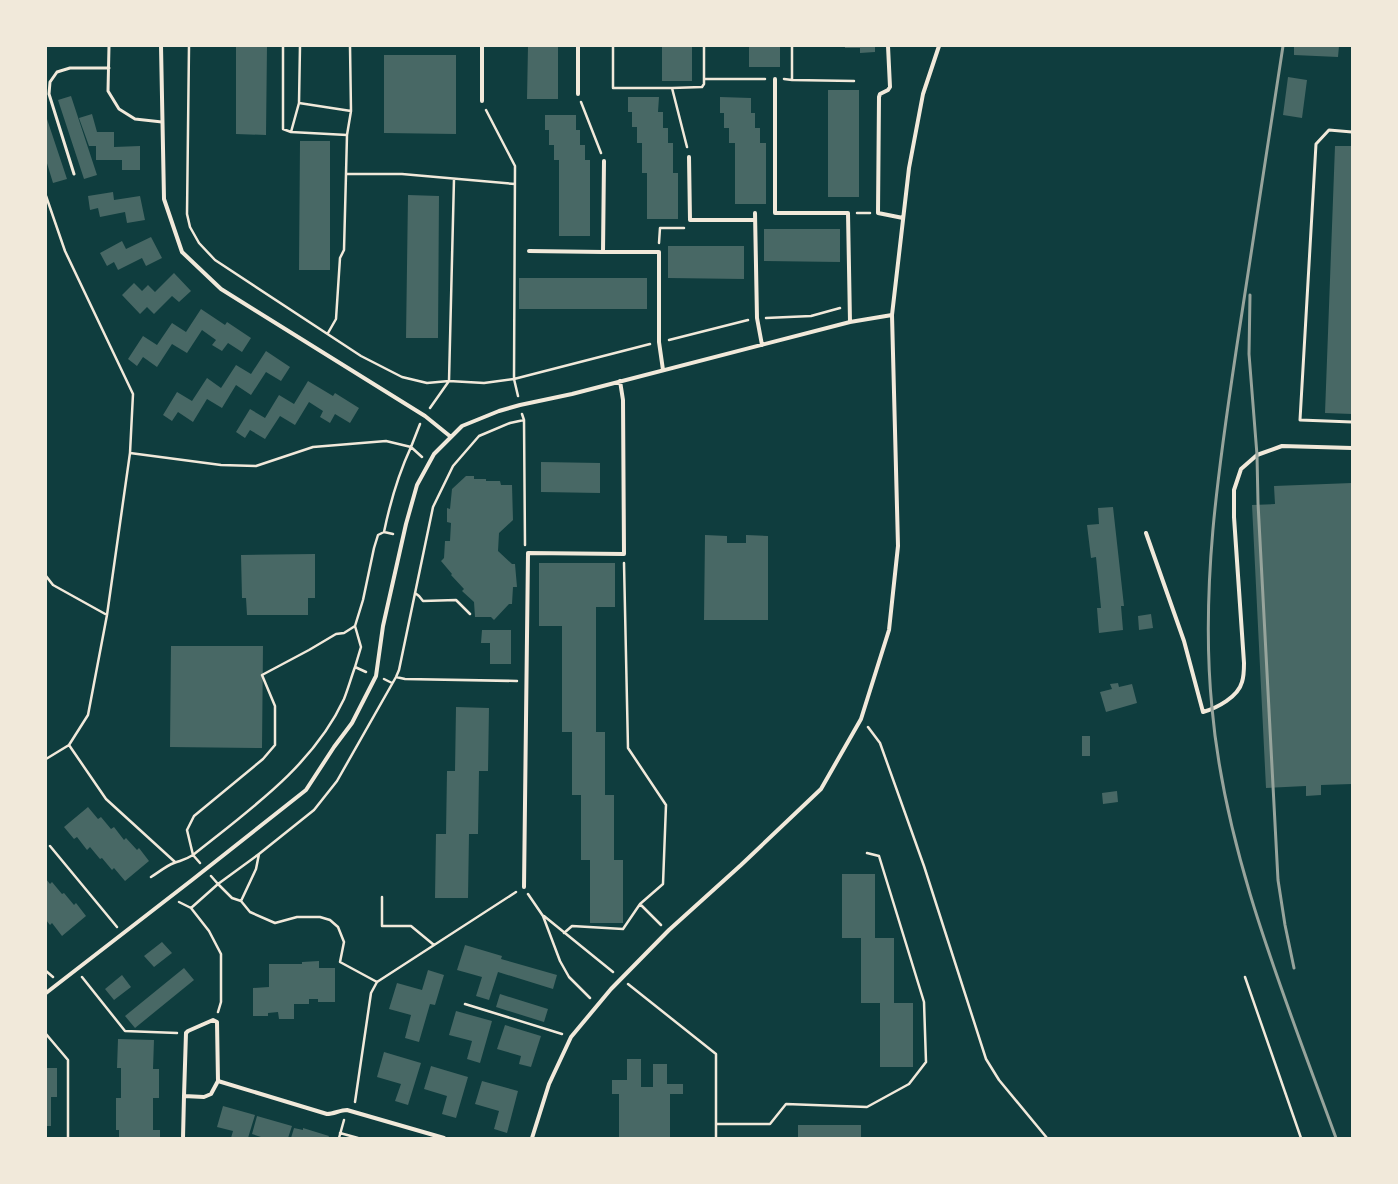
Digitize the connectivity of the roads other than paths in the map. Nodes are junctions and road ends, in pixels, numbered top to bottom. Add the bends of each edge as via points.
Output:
1 (109, 46) edge
2 (161, 46) edge
3 (482, 46) edge
4 (578, 46) edge
5 (888, 46) edge
6 (939, 46) edge
7 (108, 68) junction
8 (775, 79) road end
9 (578, 94) dead end
10 (482, 101) road end
11 (162, 122) junction
12 (1352, 132) edge
13 (689, 157) dead end
14 (604, 161) road end
15 (74, 174) dead end
16 (755, 213) dead end
17 (903, 218) junction
18 (755, 220) junction
19 (529, 251) dead end
20 (603, 252) junction
21 (892, 316) junction
22 (850, 322) junction
23 (762, 345) junction
24 (663, 370) junction
25 (620, 382) junction
26 (1352, 422) edge
27 (451, 437) junction
28 (1352, 448) edge
29 (1146, 533) dead end
30 (524, 887) road end
31 (46, 993) edge
32 (218, 1081) junction
33 (184, 1096) junction
34 (183, 1138) edge
35 (444, 1138) edge
36 (532, 1138) edge

1 - 7 lane
2 - 11 street
3 - 10 street
4 - 9 street
5 - 17 street via 890,87 879,97 878,213
6 - 17 street via 923,94 909,168
7 - 11 lane via 108,91 119,109 135,119
7 - 15 lane via 70,68 57,72 50,82 49,94
8 - 22 street via 775,213 848,214
11 - 27 street via 164,199 182,252 221,289 425,416
12 - 26 lane via 1329,130 1316,144 1300,420
13 - 18 street via 690,220
14 - 20 street
16 - 18 street
17 - 21 street
18 - 23 street via 757,318
19 - 20 street
20 - 24 street via 659,252 659,342
21 - 22 street
21 - 36 street via 898,546 889,630 861,719 821,789 667,932 611,989 571,1037 549,1084
22 - 23 street
23 - 24 street
24 - 25 street
25 - 27 street via 499,411 462,426
25 - 30 street via 623,400 624,554 528,553
27 - 31 street via 434,454 417,484 382,631 376,676 352,723 306,790
28 - 29 street via 1282,446 1256,455 1242,469 1234,490 1244,663 1242,683 1231,698 1212,709 1203,712 1184,642
32 - 33 street via 211,1094 207,1096
32 - 33 street via 217,1022 213,1020 186,1033
32 - 35 street via 327,1114 347,1110
33 - 34 street

